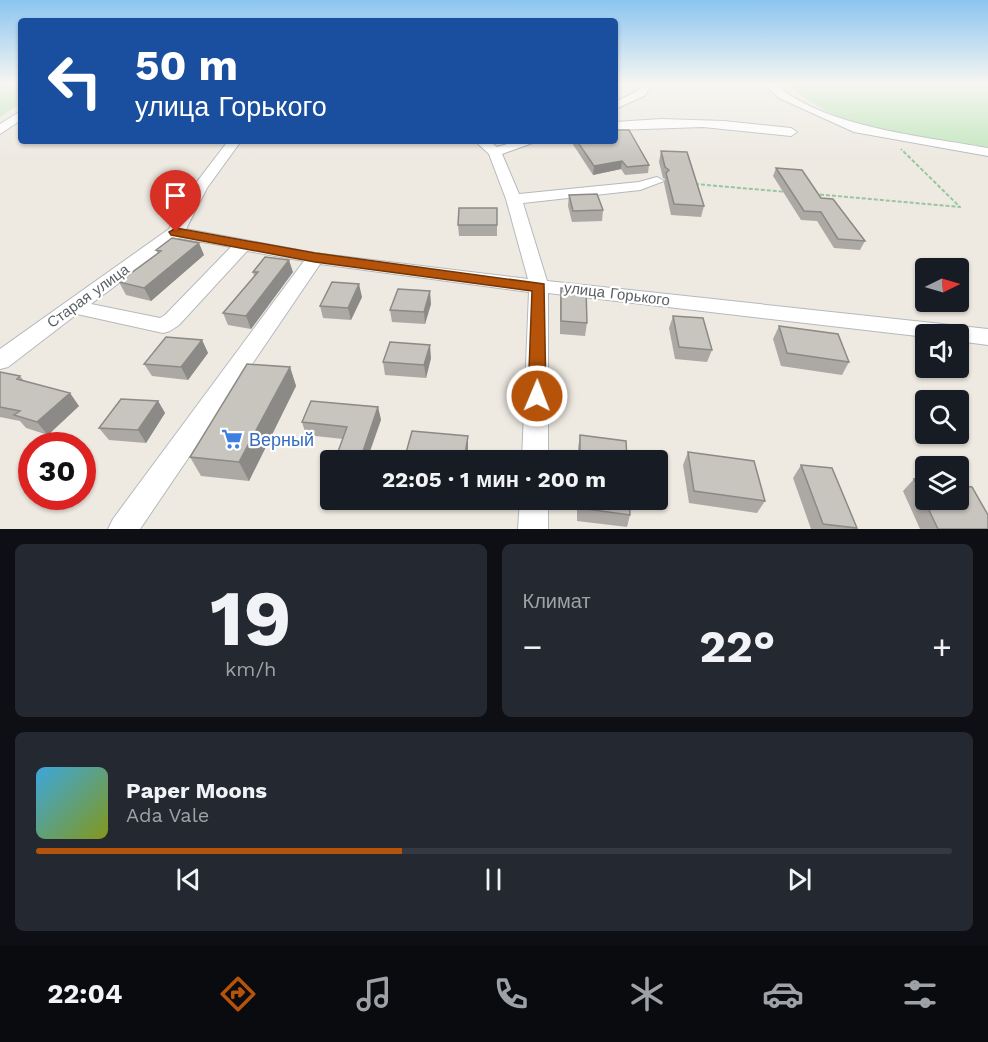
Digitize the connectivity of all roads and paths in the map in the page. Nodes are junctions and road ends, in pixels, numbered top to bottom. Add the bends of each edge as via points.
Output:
1 (808, 109) edge
2 (18, 116) edge
3 (618, 126) edge
4 (0, 130) edge
5 (791, 132) dead end
6 (885, 136) junction
7 (233, 144) edge
8 (506, 144) edge
9 (488, 146) edge
10 (988, 152) edge
11 (657, 181) dead end
12 (692, 184) edge
13 (797, 193) edge
14 (808, 194) edge
15 (514, 199) junction
16 (176, 232) junction
17 (243, 245) junction
18 (315, 258) junction
19 (539, 287) junction
20 (74, 307) junction
21 (988, 338) edge
22 (0, 361) edge
23 (535, 450) edge
24 (534, 510) edge
25 (123, 529) edge
26 (533, 529) edge

1 - 6 street
2 - 4 street
3 - 5 street via 721,122
6 - 10 street
6 - 14 path via 960,207
7 - 16 street, Старая улица via 200,187
8 - 9 street
9 - 15 street
11 - 15 street
12 - 13 path
15 - 19 street
16 - 17 street, улица Горького
16 - 20 street, Старая улица
17 - 18 street, улица Горького
17 - 20 street via 163,326
18 - 19 street, улица Горького
18 - 25 street
19 - 21 street, улица Горького
19 - 23 street
20 - 22 street, Старая улица
24 - 26 street

